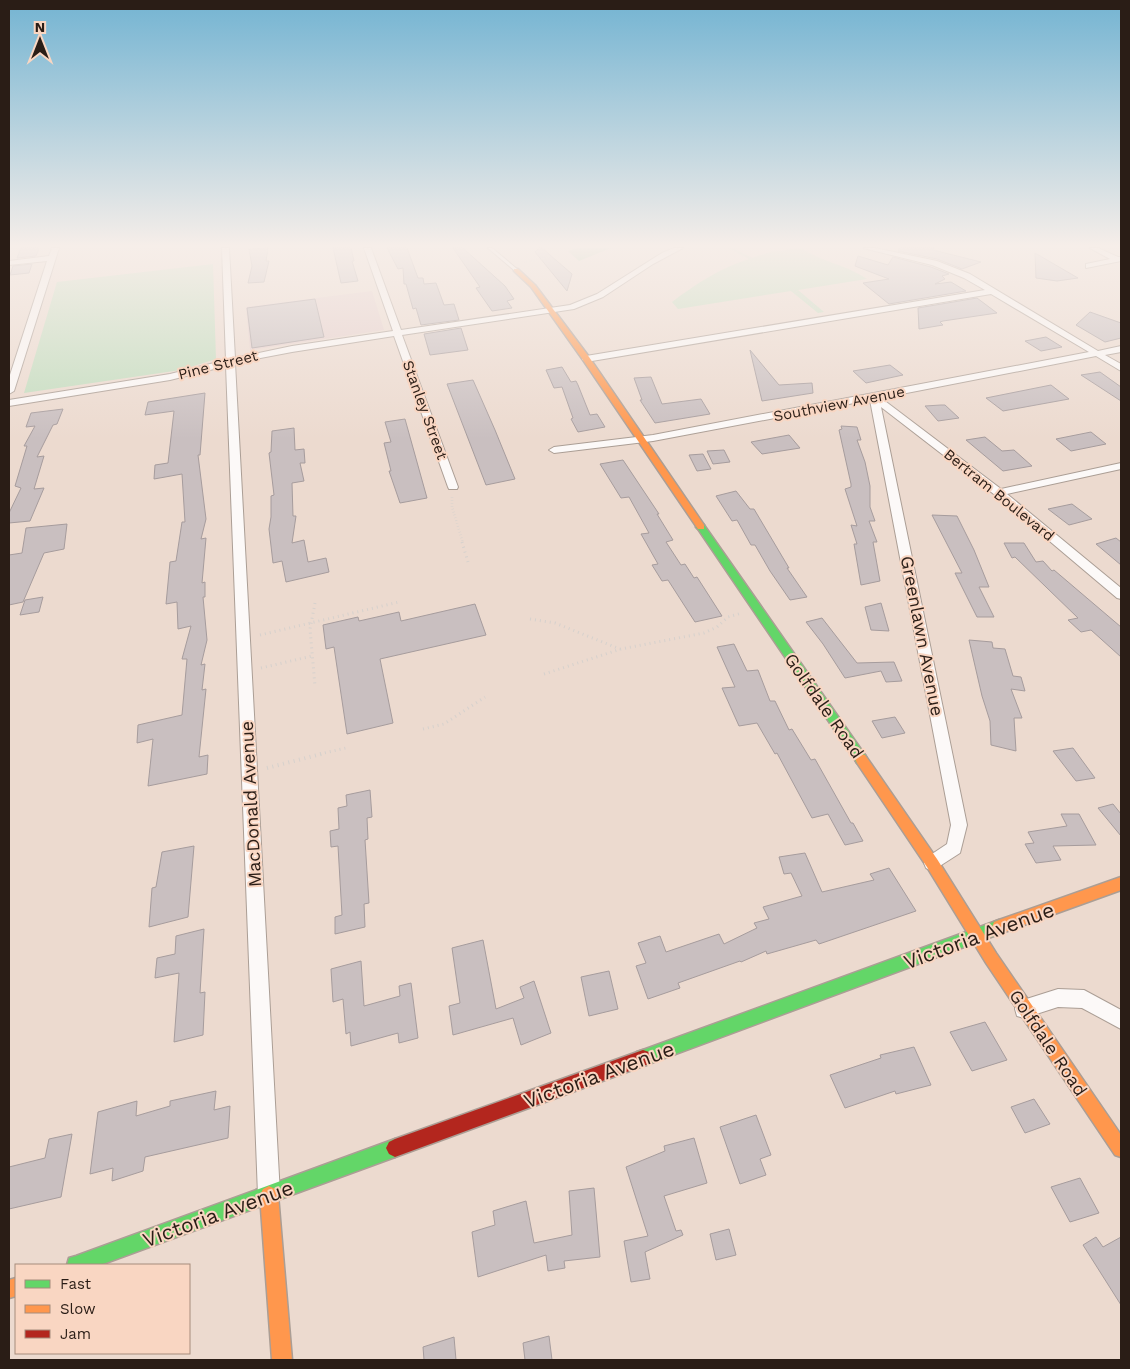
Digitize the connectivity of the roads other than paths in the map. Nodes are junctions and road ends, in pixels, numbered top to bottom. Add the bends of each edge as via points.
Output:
1 (35, 312) edge
2 (228, 312) edge
3 (391, 312) edge
4 (546, 312) edge
5 (553, 312) edge
6 (868, 312) edge
7 (1027, 312) edge
8 (398, 333) junction
9 (1121, 349) edge
10 (1097, 354) junction
11 (586, 359) junction
12 (231, 362) junction
13 (1121, 368) edge
14 (9, 391) edge
15 (874, 397) junction
16 (9, 402) edge
17 (641, 441) junction
18 (554, 450) dead end
19 (1121, 466) edge
20 (453, 487) road end
21 (999, 493) junction
22 (1121, 595) edge
23 (932, 863) junction
24 (1121, 883) edge
25 (977, 937) junction
26 (1024, 1009) junction
27 (1121, 1020) edge
28 (1121, 1149) edge
29 (269, 1195) junction
30 (79, 1264) edge
31 (282, 1360) edge

1 - 14 street
2 - 12 street, MacDonald Avenue
3 - 8 street, Stanley Street
4 - 8 street, Pine Street
5 - 11 street, Golfdale Road
6 - 11 street
7 - 10 street
8 - 12 street, Pine Street
8 - 20 street, Stanley Street
9 - 10 street, Southview Avenue
10 - 13 street
10 - 15 street, Southview Avenue
11 - 17 street, Golfdale Road
12 - 16 street, Pine Street via 170,377
12 - 29 street, MacDonald Avenue
15 - 17 street, Southview Avenue
15 - 21 street, Bertram Boulevard
15 - 23 street, Greenlawn Avenue via 959,825 954,848
17 - 18 street, Southview Avenue
17 - 23 street, Golfdale Road
19 - 21 street
21 - 22 street, Bertram Boulevard
23 - 25 street, Golfdale Road
24 - 25 street, Victoria Avenue
25 - 26 street, Golfdale Road
25 - 29 street, Victoria Avenue
26 - 27 street via 1058,998 1084,1000
26 - 28 street, Golfdale Road
29 - 30 street, Victoria Avenue
29 - 31 street, MacDonald Avenue

